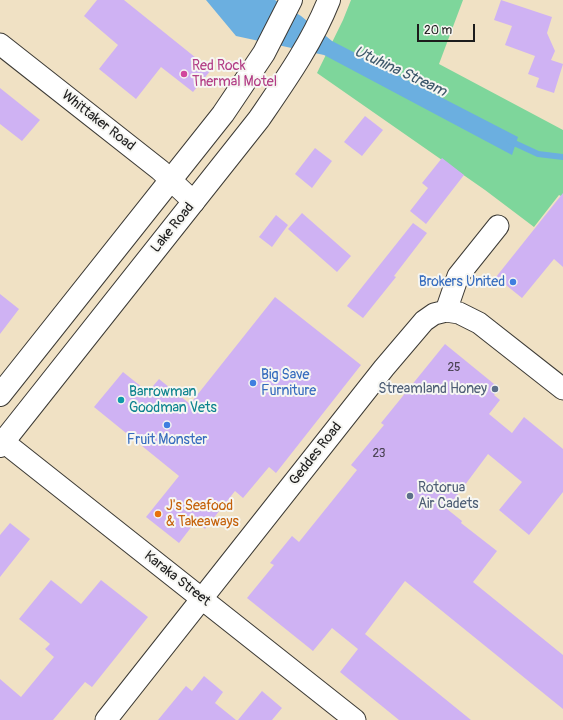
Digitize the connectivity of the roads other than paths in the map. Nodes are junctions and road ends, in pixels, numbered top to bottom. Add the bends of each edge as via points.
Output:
1 (291, 0) edge
2 (327, 5) edge
3 (0, 44) edge
4 (171, 180) junction
5 (194, 202) junction
6 (498, 226) dead end
7 (446, 311) junction
8 (563, 390) edge
9 (0, 395) edge
10 (1, 442) edge
11 (202, 599) junction
12 (106, 720) edge
13 (355, 720) edge

1 - 4 main road via 264,53 223,114
2 - 5 main road, Lake Road via 292,71 259,119
3 - 4 street, Whittaker Road
4 - 5 street, Whittaker Road
4 - 9 main road
5 - 10 main road, Lake Road
6 - 7 street via 458,276
7 - 8 street via 459,313 478,323
7 - 11 street, Geddes Road via 434,314 424,321 408,338
10 - 11 street, Karaka Street
11 - 12 street, Geddes Road
11 - 13 street, Karaka Street

